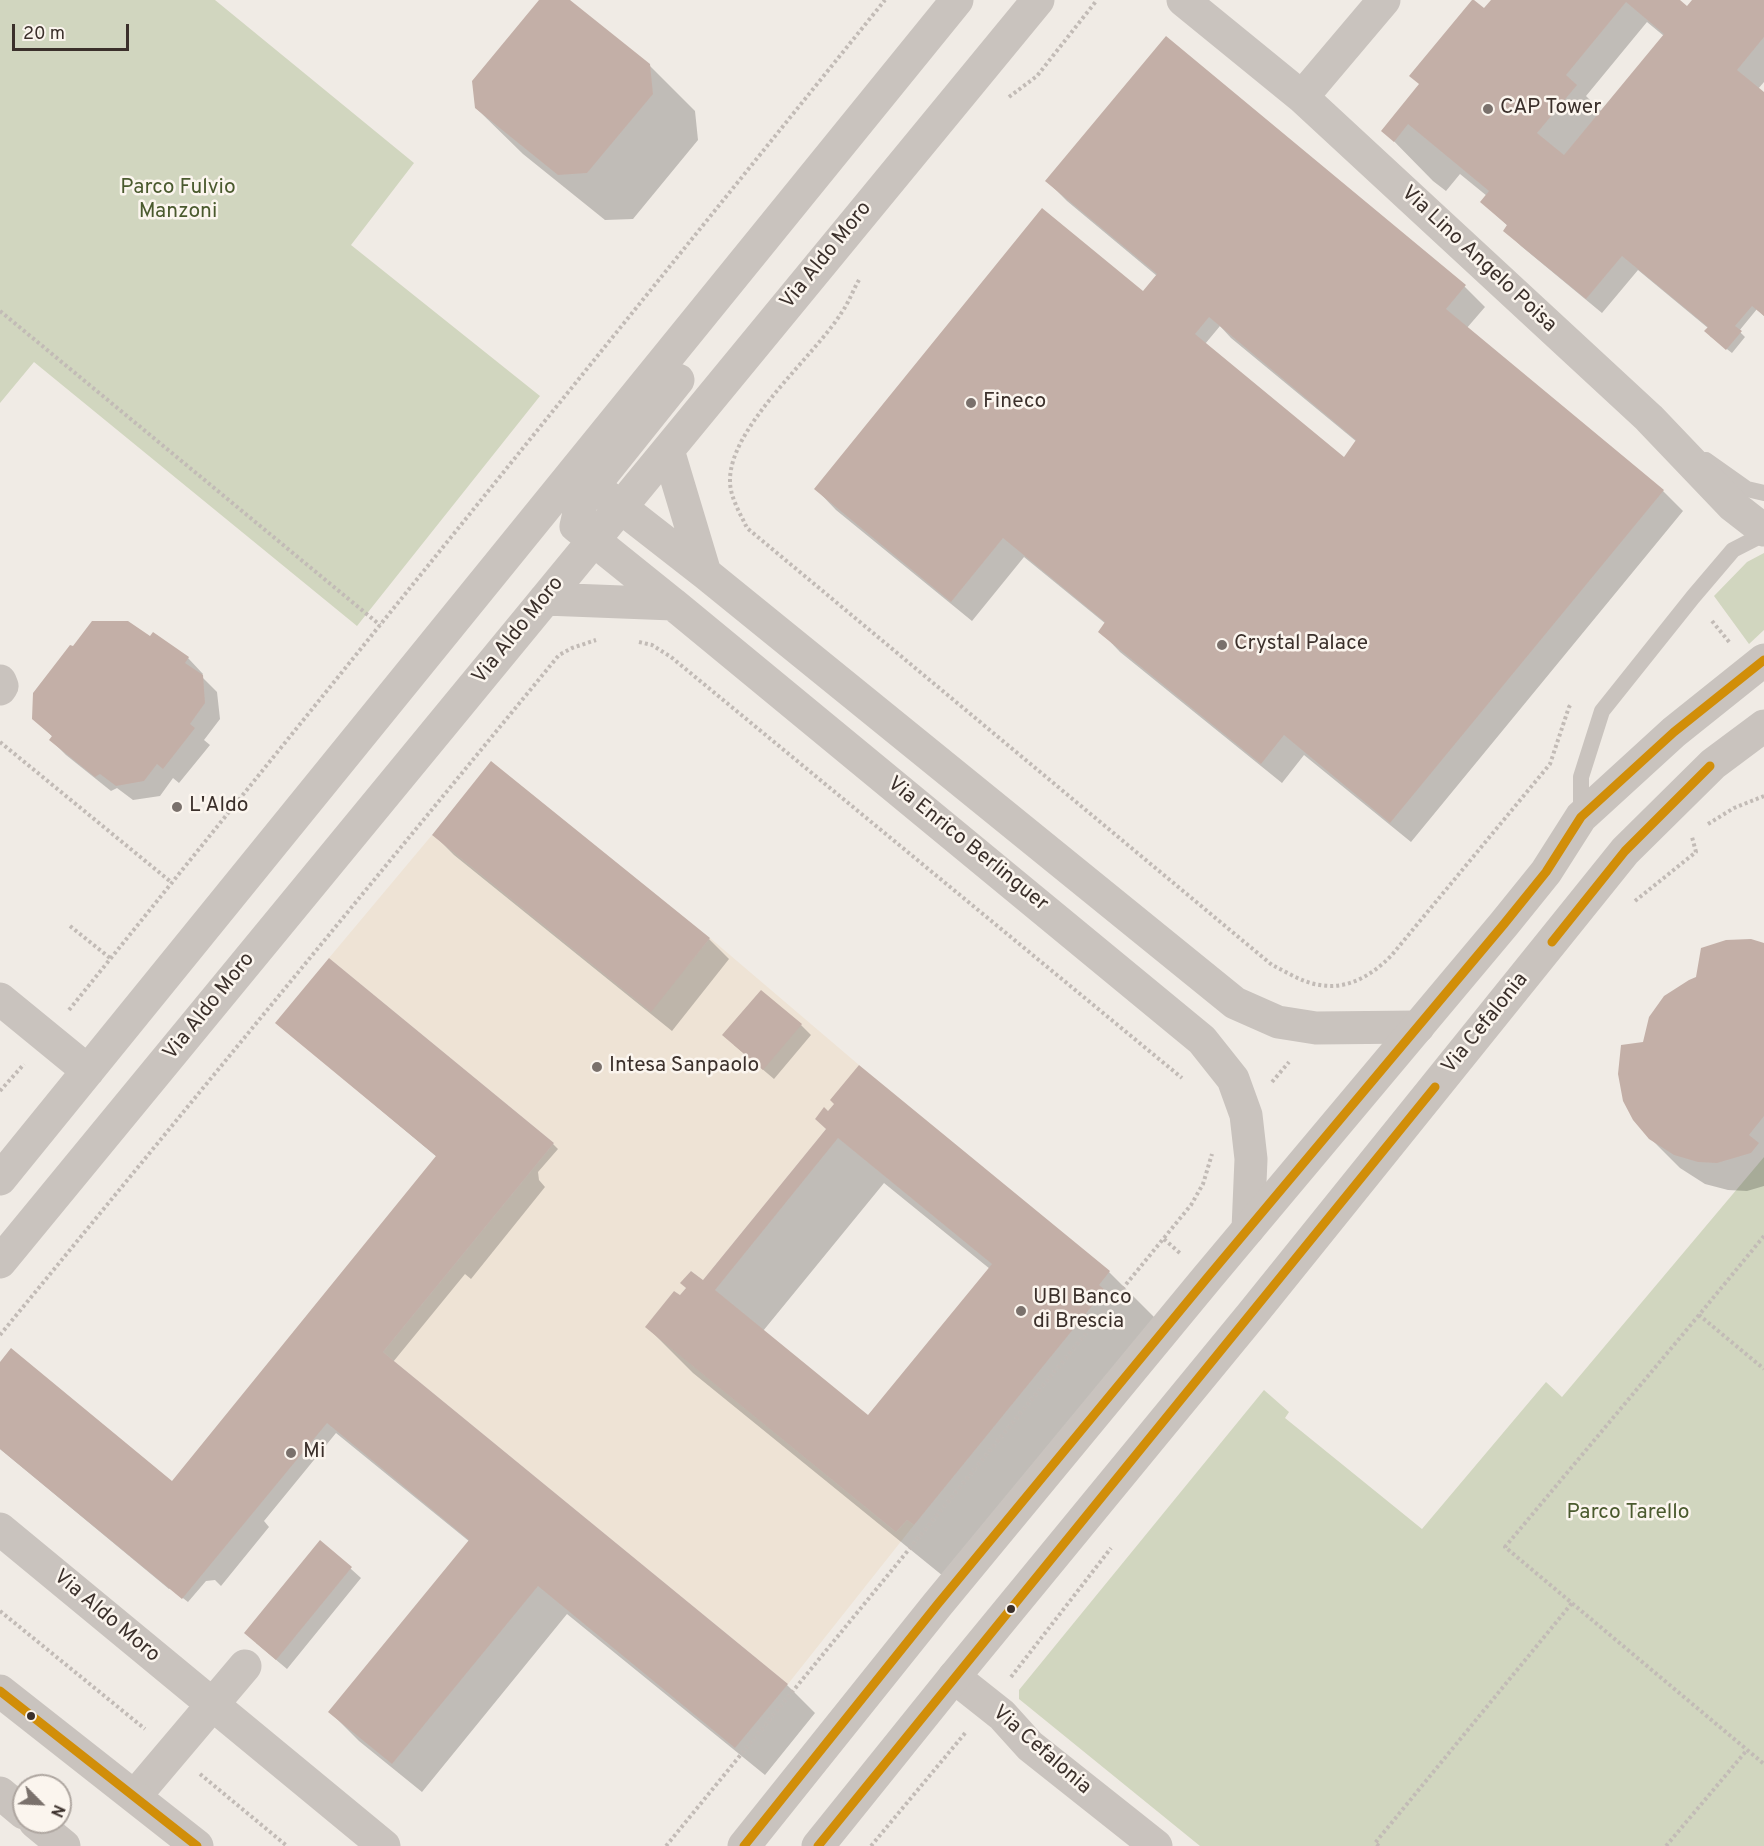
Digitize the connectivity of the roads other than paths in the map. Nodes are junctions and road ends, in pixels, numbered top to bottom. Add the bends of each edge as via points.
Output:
1 (957, 0) edge
2 (1038, 0) edge
3 (1183, 0) edge
4 (1384, 0) edge
5 (1302, 97) junction
6 (1649, 418) junction
7 (668, 450) junction
8 (580, 483) junction
9 (1764, 493) edge
10 (621, 507) junction
11 (1764, 532) edge
12 (594, 540) junction
13 (705, 573) junction
14 (545, 599) junction
15 (673, 604) junction
16 (1764, 660) edge
17 (0, 681) edge
18 (0, 689) edge
19 (1764, 726) edge
20 (1581, 817) junction
21 (0, 999) edge
22 (1418, 1027) junction
23 (88, 1071) junction
24 (0, 1179) edge
25 (1248, 1229) junction
26 (0, 1262) edge
27 (0, 1529) edge
28 (245, 1666) dead end
29 (954, 1677) junction
30 (4, 1696) edge
31 (213, 1704) junction
32 (0, 1793) edge
33 (135, 1796) junction
34 (12, 1803) edge
35 (50, 1834) edge
36 (64, 1846) edge
37 (197, 1846) edge
38 (384, 1846) edge
39 (744, 1846) edge
40 (818, 1846) edge
41 (1156, 1846) edge

1 - 8 street via 699,317
2 - 7 street, Via Aldo Moro
3 - 5 street, Via Lino Angelo Poisa
4 - 5 street
5 - 6 street, Via Lino Angelo Poisa
6 - 9 lane via 1747,489
6 - 11 street, Via Lino Angelo Poisa via 1733,506
7 - 10 street, Via Aldo Moro
7 - 13 street
8 - 10 street
8 - 12 street, Via Enrico Berlinguer via 582,500 576,526
8 - 23 street
10 - 12 street, Via Aldo Moro
10 - 13 street
11 - 20 lane via 1733,550 1602,711 1581,777
12 - 14 street, Via Aldo Moro
12 - 15 street, Via Enrico Berlinguer
13 - 22 street via 1235,1003 1278,1022 1316,1028
14 - 15 street
14 - 26 street, Via Aldo Moro
15 - 25 street, Via Enrico Berlinguer via 1203,1040 1233,1079 1246,1115 1251,1159
16 - 20 street via 1674,732
17 - 18 street
19 - 29 street, Via Cefalonia via 1713,764 1625,851
20 - 22 street via 1546,872
21 - 23 street
22 - 25 street
23 - 24 street
25 - 39 street
27 - 31 street, Via Aldo Moro
28 - 31 street
29 - 40 street, Via Cefalonia
29 - 41 street, Via Cefalonia via 1002,1715 1030,1746
30 - 33 street
31 - 33 street
31 - 38 street, Via Aldo Moro
32 - 34 street
33 - 37 street
35 - 36 street

